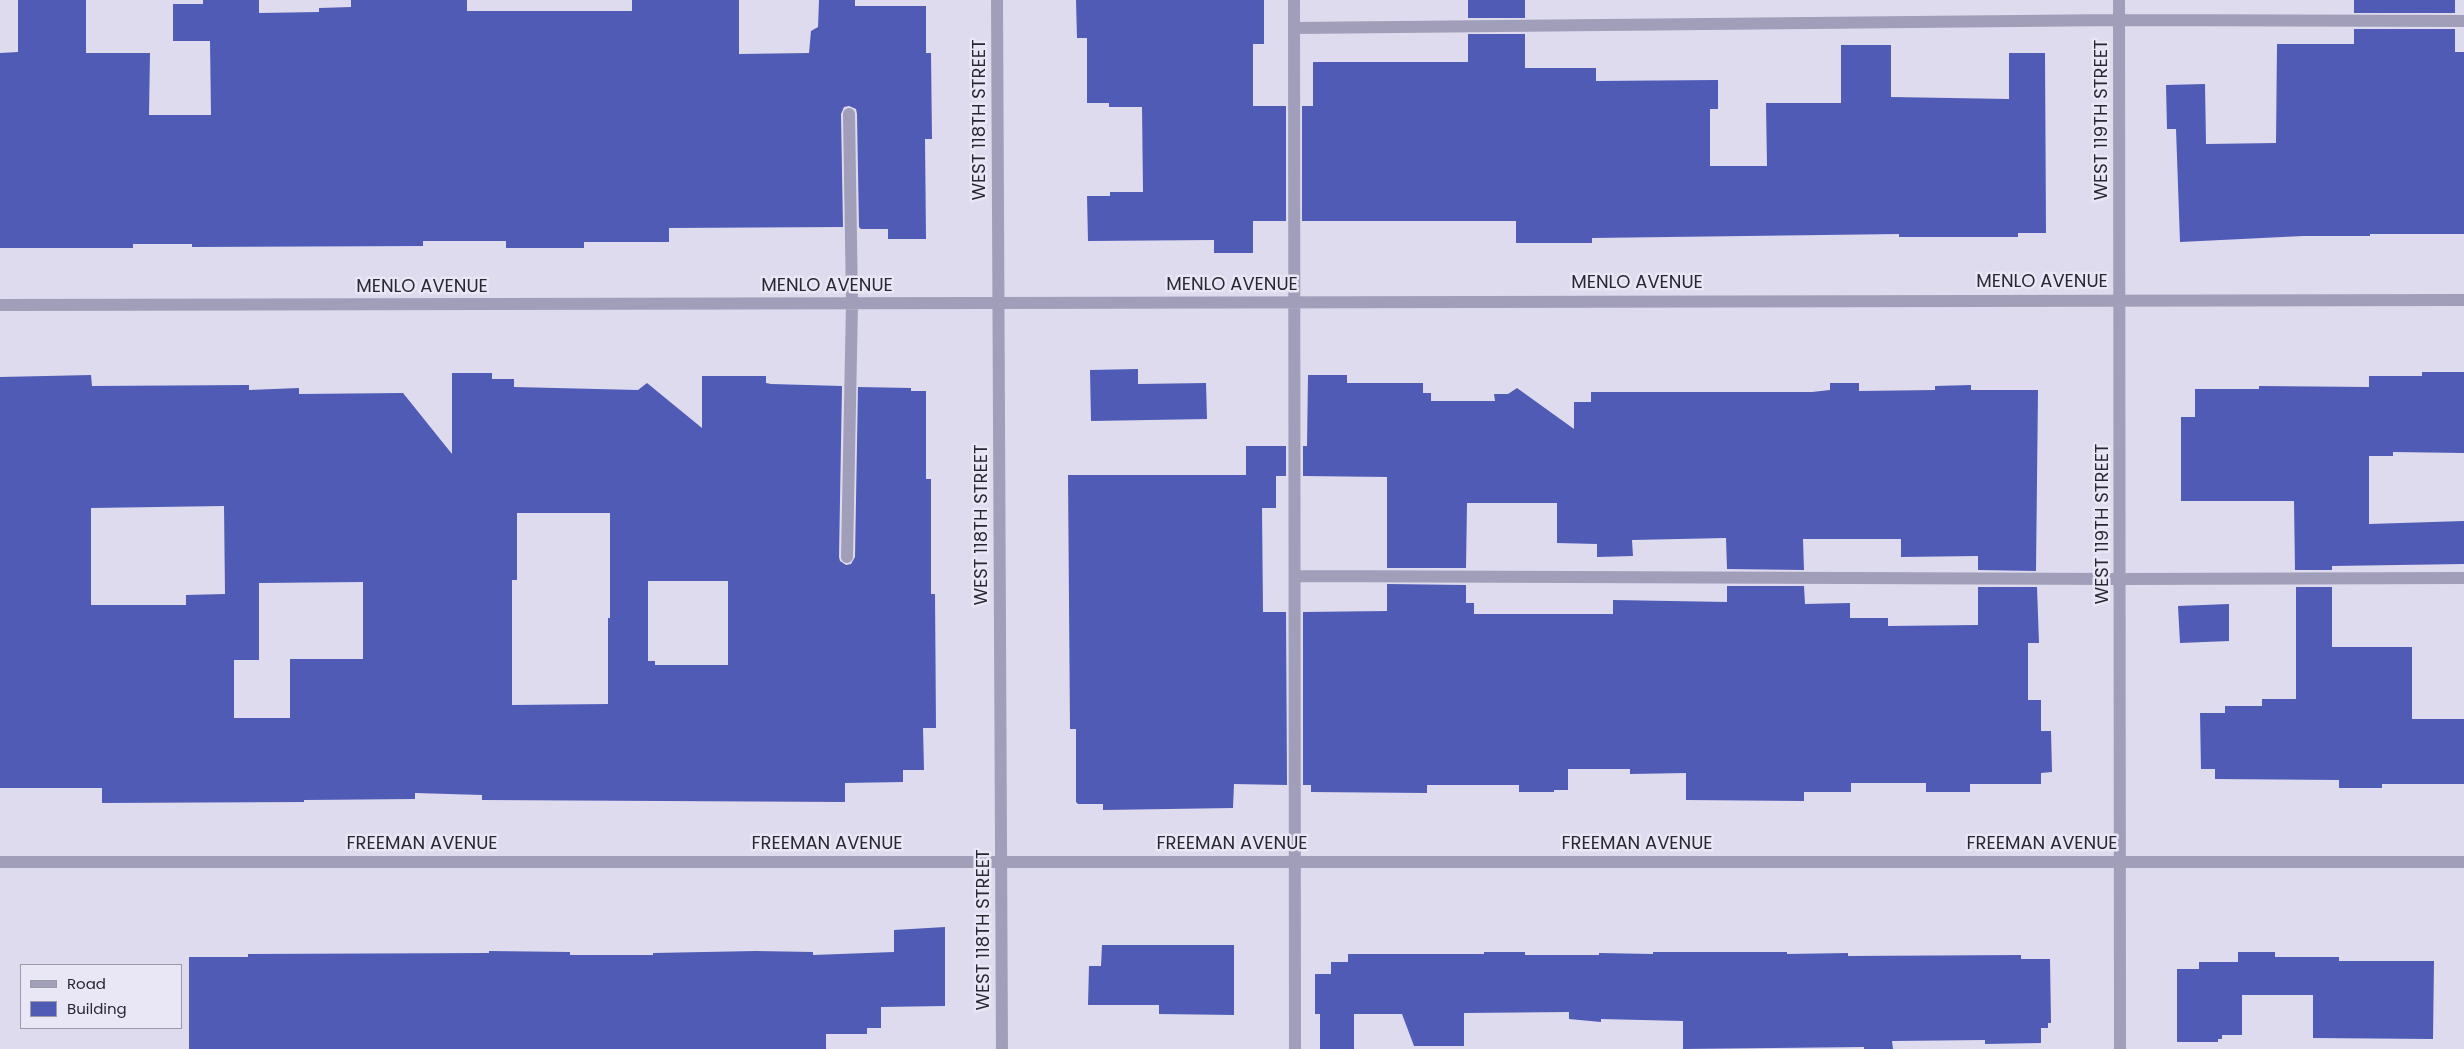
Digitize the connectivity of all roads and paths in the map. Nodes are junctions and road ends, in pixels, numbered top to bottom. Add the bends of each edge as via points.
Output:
1 (997, 0) edge
2 (1294, 0) edge
3 (2119, 0) edge
4 (2119, 20) junction
5 (2464, 21) edge
6 (1294, 28) junction
7 (849, 114) dead end
8 (2120, 299) junction
9 (2464, 300) edge
10 (1294, 302) junction
11 (852, 303) junction
12 (999, 303) junction
13 (0, 305) edge
14 (847, 557) dead end
15 (1295, 576) junction
16 (2464, 578) edge
17 (2120, 579) junction
18 (0, 862) edge
19 (1002, 862) junction
20 (1295, 862) junction
21 (2120, 862) junction
22 (2464, 862) edge
23 (1002, 1049) edge
24 (1295, 1049) edge
25 (2120, 1049) edge

1 - 12 street, WEST 118TH STREET
2 - 6 street
3 - 4 street, WEST 119TH STREET
4 - 5 street
4 - 6 street
4 - 8 street, WEST 119TH STREET
6 - 10 street
7 - 11 street
8 - 9 street, MENLO AVENUE
8 - 10 street, MENLO AVENUE
8 - 17 street, WEST 119TH STREET
10 - 12 street, MENLO AVENUE
10 - 15 street
11 - 12 street, MENLO AVENUE
11 - 13 street, MENLO AVENUE
11 - 14 street
12 - 19 street, WEST 118TH STREET
15 - 17 street
15 - 20 street
16 - 17 street
17 - 21 street, WEST 119TH STREET
18 - 19 street, FREEMAN AVENUE
19 - 20 street, FREEMAN AVENUE
19 - 23 street, WEST 118TH STREET
20 - 21 street, FREEMAN AVENUE
20 - 24 street
21 - 22 street, FREEMAN AVENUE
21 - 25 street, WEST 119TH STREET

